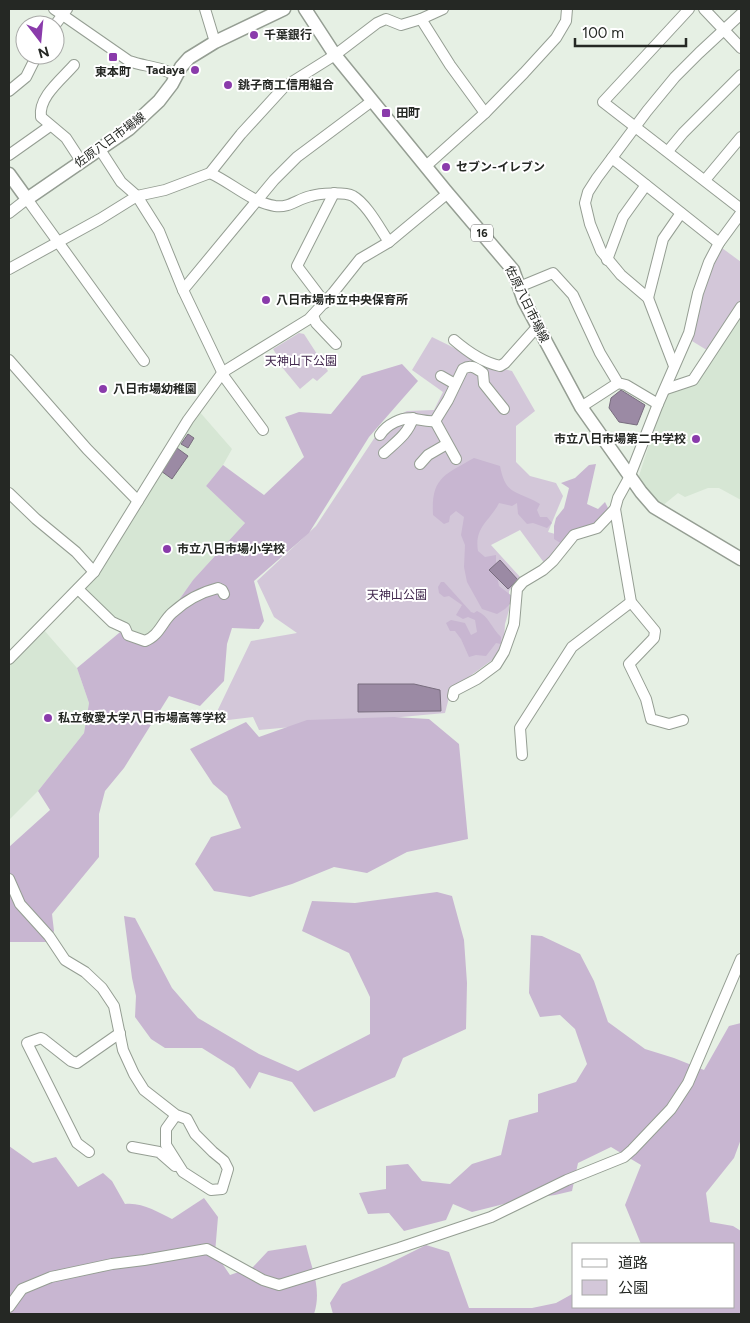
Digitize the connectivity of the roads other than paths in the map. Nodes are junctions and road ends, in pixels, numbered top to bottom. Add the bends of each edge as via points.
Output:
1 (205, 9) edge
2 (284, 9) edge
3 (305, 9) edge
4 (443, 9) edge
5 (567, 9) edge
6 (689, 9) edge
7 (704, 9) edge
8 (61, 11) edge
9 (741, 14) edge
10 (421, 20) junction
11 (724, 30) junction
12 (215, 42) junction
13 (741, 48) edge
14 (335, 55) junction
15 (32, 65) edge
16 (74, 66) dead end
17 (741, 75) edge
18 (176, 76) junction
19 (9, 91) edge
20 (372, 100) junction
21 (485, 113) junction
22 (50, 126) junction
23 (636, 127) junction
24 (741, 137) edge
25 (99, 148) junction
26 (668, 151) junction
27 (9, 155) edge
28 (612, 158) junction
29 (81, 161) junction
30 (426, 166) junction
31 (210, 173) junction
32 (9, 174) edge
33 (705, 180) junction
34 (646, 185) junction
35 (448, 193) junction
36 (334, 194) junction
37 (137, 196) junction
38 (27, 199) junction
39 (256, 201) junction
40 (741, 209) edge
41 (681, 212) junction
42 (9, 213) edge
43 (741, 213) edge
44 (57, 242) junction
45 (389, 242) junction
46 (719, 243) junction
47 (607, 260) junction
48 (9, 270) edge
49 (519, 287) junction
50 (183, 290) junction
51 (648, 298) junction
52 (325, 302) junction
53 (741, 307) edge
54 (313, 315) junction
55 (537, 327) junction
56 (454, 340) dead end
57 (336, 344) dead end
58 (470, 354) junction
59 (9, 360) edge
60 (144, 361) dead end
61 (674, 366) junction
62 (466, 367) junction
63 (223, 372) junction
64 (441, 376) dead end
65 (618, 382) junction
66 (455, 384) junction
67 (666, 389) junction
68 (658, 404) junction
69 (581, 407) junction
70 (504, 409) dead end
71 (412, 418) junction
72 (435, 421) junction
73 (264, 430) dead end
74 (380, 435) dead end
75 (447, 444) junction
76 (384, 453) dead end
77 (456, 459) dead end
78 (420, 464) dead end
79 (630, 478) junction
80 (9, 493) edge
81 (138, 501) junction
82 (615, 509) junction
83 (741, 559) edge
84 (94, 572) junction
85 (78, 589) junction
86 (224, 594) dead end
87 (630, 602) junction
88 (10, 654) edge
89 (453, 696) dead end
90 (683, 720) dead end
91 (522, 754) dead end
92 (9, 879) edge
93 (740, 964) edge
94 (120, 1032) junction
95 (176, 1115) junction
96 (132, 1147) dead end
97 (89, 1152) dead end
98 (183, 1172) junction
99 (9, 1307) edge

1 - 12 street
2 - 12 main road, 佐原八日市場線
3 - 14 main road, 佐原八日市場線 / 16
4 - 10 street
5 - 21 street via 566,21 556,38
6 - 23 street via 603,102
7 - 11 street
8 - 18 street via 129,60
9 - 11 street
10 - 14 street via 401,24 386,19 376,23
10 - 21 street
11 - 13 street
11 - 23 street via 675,78
12 - 18 main road, 佐原八日市場線 via 188,58
14 - 20 main road, 佐原八日市場線 / 16
14 - 31 street via 284,86
15 - 19 street via 26,77
16 - 22 street via 41,106 41,117
17 - 26 street
18 - 25 main road, 佐原八日市場線 via 150,110 129,129
20 - 30 main road, 佐原八日市場線 / 16
20 - 39 street via 297,157
21 - 30 street
22 - 27 street
22 - 29 street via 66,138
23 - 26 street
23 - 28 street
24 - 33 street
25 - 29 main road, 佐原八日市場線
25 - 37 street via 121,182
26 - 33 street
28 - 34 street
28 - 47 street via 589,190 585,203 590,224
29 - 38 main road, 佐原八日市場線
30 - 35 main road, 佐原八日市場線 / 16
31 - 37 street via 165,190
31 - 39 street
32 - 38 main road
33 - 40 street
34 - 41 street
34 - 47 street via 623,217
35 - 45 street
35 - 49 main road, 佐原八日市場線 / 16 via 513,270
36 - 39 street via 312,196 286,206
36 - 45 street via 353,196
36 - 52 street via 297,266
37 - 44 street
37 - 50 street via 159,231
38 - 42 street
38 - 44 street
39 - 50 street
41 - 46 street
41 - 51 street via 663,239
43 - 46 street
44 - 48 street
44 - 60 street
45 - 52 street via 360,259
46 - 61 street via 709,262 689,333
47 - 51 street
49 - 55 main road, 佐原八日市場線 / 16
49 - 65 street via 553,273 573,294
50 - 63 street
51 - 61 street
52 - 54 street
53 - 67 street via 693,380
54 - 57 street via 316,324
54 - 63 street
55 - 58 street via 500,366
55 - 69 main road, 佐原八日市場線 / 16
56 - 58 street
58 - 62 street
59 - 81 street via 87,450
61 - 67 street
62 - 66 street
62 - 70 street via 475,367 483,373 484,384
63 - 73 street
63 - 81 street via 188,420
64 - 66 street
65 - 68 street
65 - 69 street
66 - 72 street
67 - 68 street
68 - 79 street
69 - 79 main road, 佐原八日市場線 / 16
71 - 72 street
71 - 74 street via 385,428
71 - 76 street via 403,437
72 - 75 street
75 - 77 street
75 - 78 street
79 - 82 street
79 - 83 main road, 佐原八日市場線 / 16 via 654,507
80 - 84 street
81 - 84 street
82 - 87 street
82 - 89 street via 597,528 574,535 553,561 523,582 517,589 516,617 504,652 496,664 454,691
84 - 85 street
85 - 86 street via 112,622 125,628 128,635 145,641 158,632 172,613 200,594 218,588
85 - 88 street
87 - 90 street via 655,631 654,638 629,664 646,699 651,719 669,724
87 - 91 street via 572,647 520,728
92 - 94 street via 20,904 49,936 65,960 102,988 114,1006
93 - 99 street via 688,1083 671,1109 624,1157 491,1217 278,1285 207,1249 51,1277 22,1289
94 - 95 street via 123,1050 144,1090
94 - 97 street via 77,1063 40,1038 27,1043 77,1143
95 - 98 street via 166,1129 166,1145
95 - 98 street via 187,1119 196,1134 228,1168 222,1188 211,1190
96 - 98 street via 159,1152

